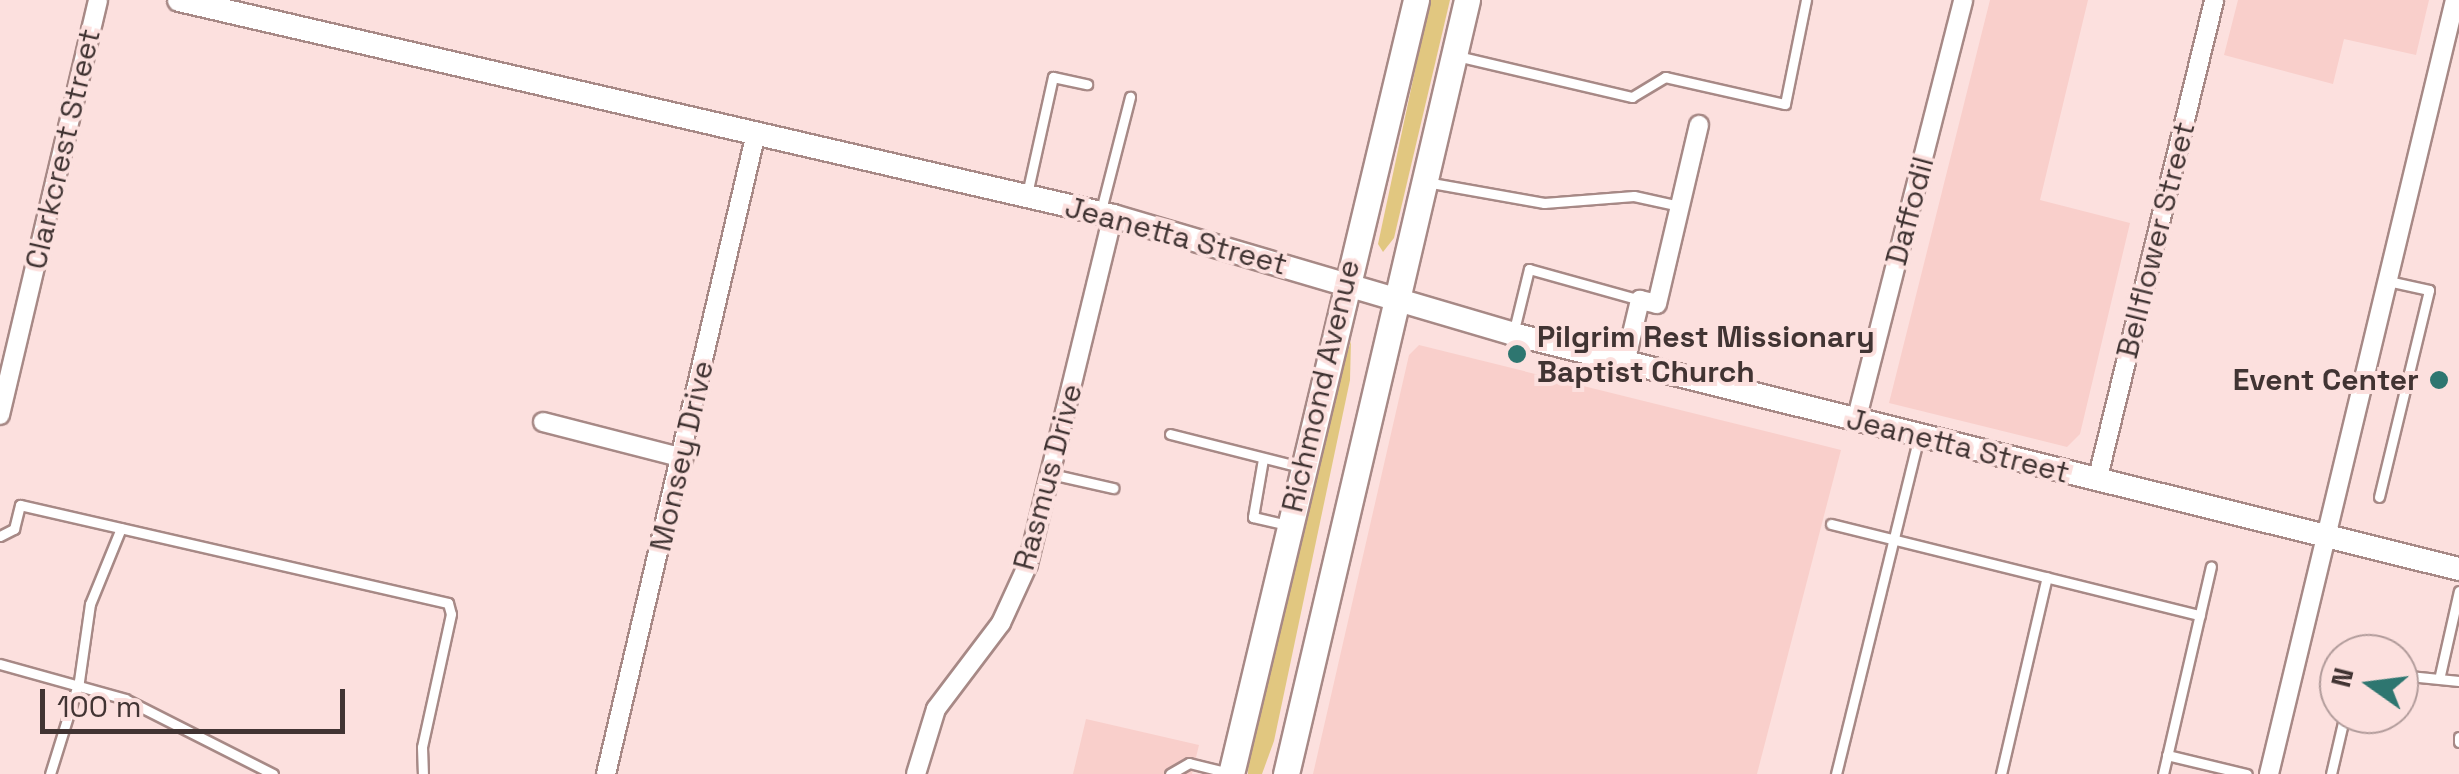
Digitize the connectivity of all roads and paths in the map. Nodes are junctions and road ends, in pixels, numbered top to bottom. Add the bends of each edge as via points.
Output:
1 (98, 0) edge
2 (179, 0) edge
3 (1416, 0) edge
4 (1467, 0) edge
5 (1806, 0) edge
6 (1963, 0) edge
7 (2214, 0) edge
8 (2455, 0) edge
9 (1454, 55) junction
10 (1087, 84) dead end
11 (1130, 97) dead end
12 (1699, 124) dead end
13 (754, 137) junction
14 (1423, 182) junction
15 (1026, 197) junction
16 (1679, 206) junction
17 (1107, 214) junction
18 (2388, 280) junction
19 (1345, 284) junction
20 (1397, 299) junction
21 (1640, 300) junction
22 (1512, 334) junction
23 (1625, 363) junction
24 (0, 415) edge
25 (1856, 421) junction
26 (543, 422) dead end
27 (1170, 434) dead end
28 (1919, 436) junction
29 (683, 458) junction
30 (1263, 459) junction
31 (1302, 468) junction
32 (1051, 474) junction
33 (2097, 481) junction
34 (1113, 488) dead end
35 (2379, 497) dead end
36 (1831, 524) dead end
37 (1290, 525) junction
38 (121, 528) junction
39 (0, 536) edge
40 (2327, 536) junction
41 (1894, 539) junction
42 (2211, 566) dead end
43 (2459, 569) edge
44 (2047, 578) junction
45 (2459, 590) edge
46 (2200, 616) junction
47 (0, 664) edge
48 (2440, 674) junction
49 (2419, 675) edge
50 (2459, 680) edge
51 (79, 681) junction
52 (2340, 734) edge
53 (2167, 755) junction
54 (50, 774) edge
55 (272, 774) edge
56 (423, 774) edge
57 (606, 774) edge
58 (916, 774) edge
59 (1170, 774) edge
60 (1232, 774) edge
61 (1286, 774) edge
62 (1836, 774) edge
63 (2001, 774) edge
64 (2163, 774) edge
65 (2246, 774) edge
66 (2269, 774) edge
67 (2331, 774) edge

1 - 24 street, Clarkcrest Street
2 - 13 street, Jeanetta Street
3 - 19 main road, Richmond Avenue
4 - 9 main road, Richmond Avenue
5 - 9 lane via 1785,104 1665,77 1632,97
6 - 25 street, Daffodil
7 - 33 street, Bellflower Street
8 - 18 street
9 - 14 main road, Richmond Avenue
10 - 15 lane via 1053,77
11 - 17 lane
12 - 16 street
13 - 15 street, Jeanetta Street
13 - 29 street, Monsey Drive
14 - 16 lane via 1544,204 1634,196
14 - 20 main road, Richmond Avenue
15 - 17 street, Jeanetta Street
16 - 21 street via 1657,304
17 - 19 street, Jeanetta Street
17 - 32 street, Rasmus Drive
18 - 35 lane via 2428,290
18 - 40 street
19 - 20 street, Jeanetta Street
19 - 31 main road, Richmond Avenue
20 - 22 street, Jeanetta Street
20 - 61 main road, Richmond Avenue
21 - 22 lane via 1529,270
21 - 23 street
22 - 23 street, Jeanetta Street
23 - 25 street, Jeanetta Street
25 - 28 street, Jeanetta Street
26 - 29 street
27 - 30 lane
28 - 33 street, Jeanetta Street
28 - 41 lane
29 - 57 street, Monsey Drive
30 - 31 lane
30 - 37 lane via 1253,517
31 - 37 main road, Richmond Avenue
32 - 34 lane
32 - 58 street, Rasmus Drive via 1013,598 936,709
33 - 40 street, Jeanetta Street
36 - 41 lane
37 - 60 main road, Richmond Avenue
38 - 39 lane via 20,505 14,529
38 - 51 lane via 90,604
38 - 56 lane via 448,603
40 - 43 street, Jeanetta Street
40 - 66 street
41 - 44 lane
41 - 62 lane
42 - 46 lane
44 - 46 lane
44 - 63 lane
45 - 48 lane
46 - 53 lane
47 - 51 lane
48 - 49 lane
48 - 50 lane
51 - 54 lane
51 - 55 lane
52 - 67 lane
53 - 64 lane
53 - 65 lane
59 - 60 lane via 1188,763

